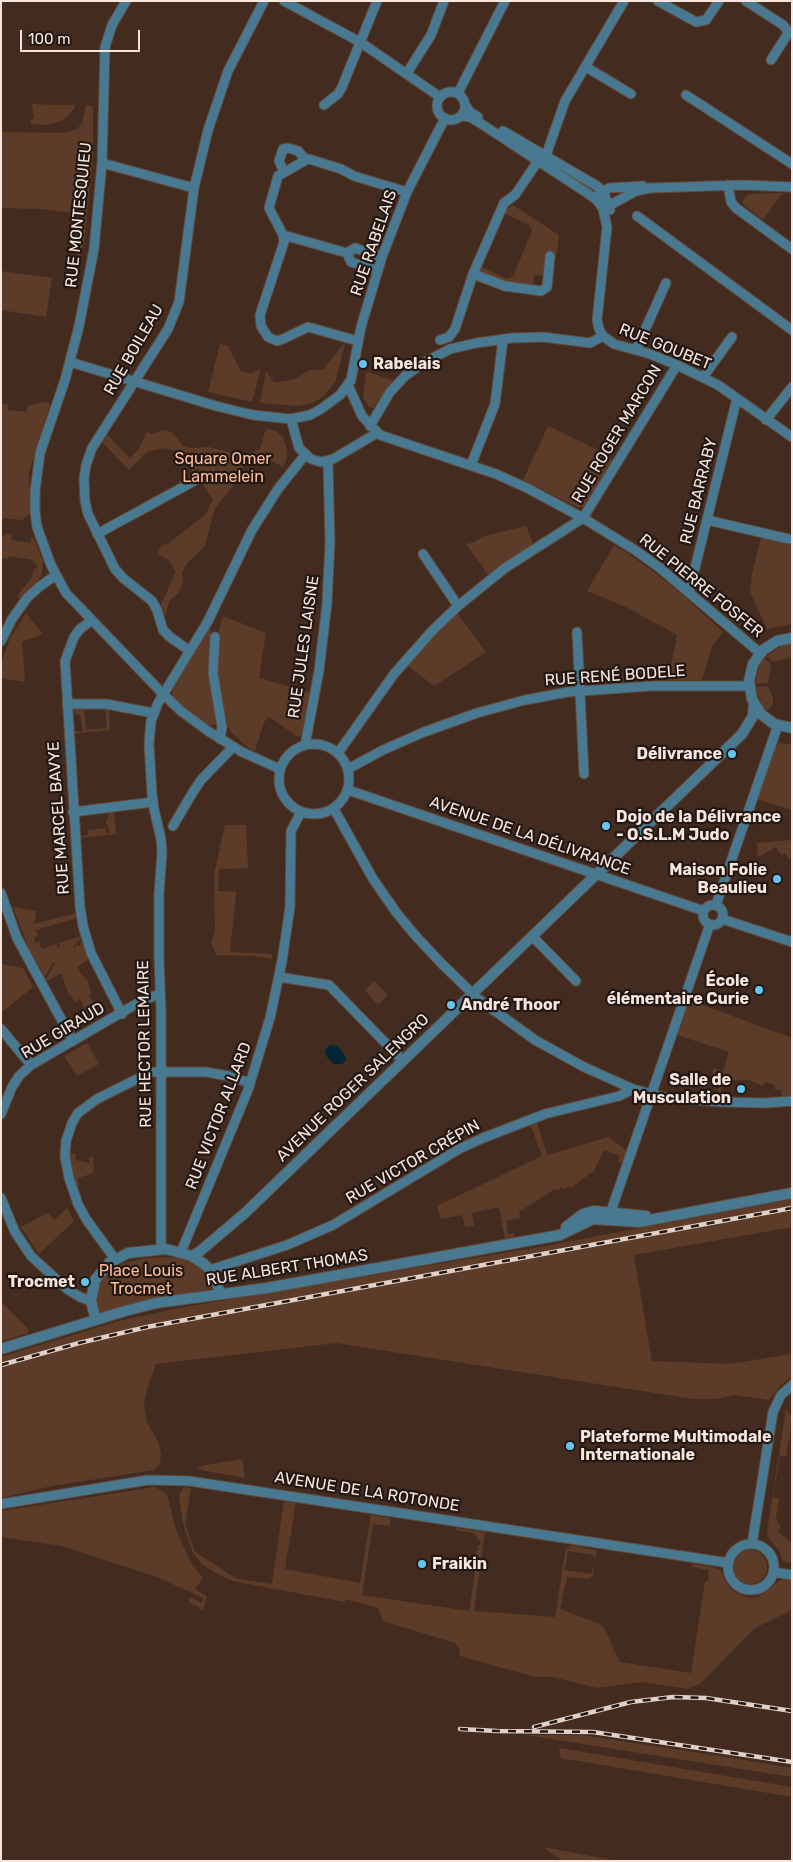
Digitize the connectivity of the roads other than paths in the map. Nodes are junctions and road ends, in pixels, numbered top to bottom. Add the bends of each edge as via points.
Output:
1 (126, 1) edge
2 (264, 1) edge
3 (284, 1) edge
4 (377, 1) edge
5 (444, 1) edge
6 (505, 1) edge
7 (624, 1) edge
8 (658, 1) edge
9 (719, 1) edge
10 (746, 1) edge
11 (360, 42) junction
12 (771, 60) dead end
13 (586, 67) junction
14 (406, 73) junction
15 (458, 93) junction
16 (631, 94) dead end
17 (686, 95) dead end
18 (440, 97) junction
19 (324, 105) dead end
20 (466, 106) junction
21 (461, 116) junction
22 (445, 118) junction
23 (306, 160) junction
24 (542, 160) junction
25 (102, 163) junction
26 (792, 164) edge
27 (284, 172) junction
28 (728, 185) junction
29 (792, 187) edge
30 (194, 188) junction
31 (650, 188) junction
32 (602, 191) junction
33 (407, 192) junction
34 (595, 199) junction
35 (606, 207) junction
36 (637, 216) dead end
37 (282, 235) junction
38 (792, 249) edge
39 (347, 253) junction
40 (550, 256) dead end
41 (382, 257) junction
42 (377, 270) junction
43 (474, 274) junction
44 (666, 283) dead end
45 (792, 330) edge
46 (603, 336) junction
47 (732, 337) dead end
48 (503, 339) junction
49 (440, 340) dead end
50 (358, 341) junction
51 (636, 350) junction
52 (70, 362) junction
53 (677, 365) junction
54 (703, 377) junction
55 (135, 382) junction
56 (348, 385) junction
57 (792, 387) edge
58 (737, 398) junction
59 (291, 419) junction
60 (766, 420) junction
61 (370, 426) junction
62 (377, 433) junction
63 (792, 437) edge
64 (305, 455) junction
65 (328, 462) junction
66 (471, 465) junction
67 (196, 480) dead end
68 (583, 518) junction
69 (707, 520) junction
70 (97, 534) junction
71 (789, 539) dead end
72 (423, 554) dead end
73 (56, 575) junction
74 (690, 592) junction
75 (458, 606) junction
76 (92, 620) junction
77 (577, 632) dead end
78 (215, 636) dead end
79 (792, 638) edge
80 (1, 641) edge
81 (190, 651) junction
82 (760, 653) junction
83 (749, 686) junction
84 (580, 691) junction
85 (162, 694) junction
86 (754, 703) junction
87 (67, 704) junction
88 (153, 713) junction
89 (775, 724) junction
90 (792, 728) edge
91 (742, 734) junction
92 (220, 738) junction
93 (305, 745) junction
94 (233, 747) junction
95 (338, 753) junction
96 (280, 769) junction
97 (348, 769) junction
98 (584, 774) dead end
99 (348, 790) junction
100 (153, 802) junction
101 (334, 809) junction
102 (73, 812) junction
103 (301, 812) junction
104 (174, 826) dead end
105 (596, 874) junction
106 (1, 893) edge
107 (716, 905) junction
108 (704, 911) junction
109 (722, 919) junction
110 (710, 924) junction
111 (532, 936) junction
112 (792, 942) edge
113 (279, 977) junction
114 (576, 981) dead end
115 (160, 994) junction
116 (472, 994) junction
117 (122, 1014) junction
118 (1, 1029) edge
119 (73, 1041) junction
120 (403, 1060) junction
121 (30, 1065) junction
122 (162, 1072) junction
123 (250, 1084) junction
124 (633, 1089) junction
125 (651, 1094) junction
126 (792, 1100) edge
127 (1, 1114) edge
128 (792, 1193) edge
129 (1, 1198) edge
130 (245, 1213) junction
131 (609, 1216) junction
132 (161, 1249) junction
133 (181, 1252) junction
134 (192, 1256) junction
135 (115, 1258) junction
136 (207, 1267) junction
137 (220, 1294) junction
138 (91, 1300) junction
139 (96, 1320) junction
140 (3, 1349) edge
141 (792, 1385) edge
142 (1, 1504) edge
143 (752, 1544) junction
144 (728, 1563) junction
145 (773, 1572) junction
146 (792, 1575) edge

1 - 25 street, RUE MONTESQUIEU via 112,24 105,47
2 - 30 street, RUE BOILEAU via 223,84
3 - 11 street
4 - 11 street
5 - 14 street via 431,35
6 - 15 street
7 - 13 street
8 - 9 street via 696,22 706,20
10 - 12 street via 787,30
11 - 14 street
11 - 19 street via 338,94
13 - 16 street
13 - 24 street via 563,106
14 - 18 street
15 - 18 street via 448,92
15 - 20 street
17 - 26 street
18 - 22 street via 438,109
20 - 21 street
20 - 24 street
21 - 22 street via 453,120
21 - 24 street via 470,117
22 - 33 street, RUE RABELAIS
23 - 27 street
23 - 27 street via 298,152 283,149 279,161
23 - 33 street
24 - 32 street
24 - 34 street
24 - 43 street via 515,195 504,203
25 - 30 street
25 - 52 street, RUE MONTESQUIEU via 93,257
27 - 37 street via 278,176 269,208
28 - 29 street
28 - 31 street
28 - 38 street via 734,205
30 - 55 street, RUE BOILEAU via 179,302 168,329
31 - 32 street via 638,186
31 - 35 street via 636,191
32 - 34 street
32 - 35 street
33 - 41 street, RUE RABELAIS
34 - 35 street
35 - 46 street via 610,211 597,320
36 - 45 street
37 - 39 street
37 - 50 street via 284,246 260,319 266,334 279,341 308,327
39 - 41 street via 356,248
39 - 42 street via 351,262
40 - 43 street via 547,286 541,291 505,286
41 - 42 street, RUE RABELAIS
42 - 50 street, RUE RABELAIS
43 - 49 street via 455,329 449,337
44 - 51 street
46 - 48 street, RUE GOUBET via 590,343 543,337
46 - 51 street, RUE GOUBET via 614,344
47 - 54 street
48 - 61 street, RUE GOUBET via 450,349 417,367 394,386
48 - 66 street via 495,404
50 - 56 street, RUE RABELAIS
51 - 53 street, RUE GOUBET
52 - 55 street
52 - 73 street, RUE MONTESQUIEU via 40,452 35,491 37,528
53 - 54 street, RUE GOUBET
53 - 68 street, RUE ROGER MARCON
54 - 58 street, RUE GOUBET
55 - 59 street via 235,411
55 - 70 street, RUE BOILEAU via 95,443 86,465 85,501
56 - 59 street via 321,410
56 - 61 street via 358,411
57 - 60 street
58 - 60 street, RUE GOUBET
58 - 69 street, RUE BARRABY
59 - 64 street via 297,444
60 - 63 street, RUE GOUBET
61 - 62 street
62 - 65 street
62 - 66 street, RUE PIERRE FOSFER
64 - 65 street via 315,461
64 - 81 street, RUE HECTOR LEMAIRE via 252,530
65 - 93 street, RUE JULES LAISNE via 328,604
66 - 68 street, RUE PIERRE FOSFER via 527,488
67 - 70 street
68 - 74 street, RUE PIERRE FOSFER via 635,550
68 - 75 street via 509,566
69 - 71 street
69 - 74 street, RUE BARRABY
70 - 81 street, RUE BOILEAU via 119,573 152,601 164,630
72 - 75 street
73 - 76 street, RUE MONTESQUIEU via 70,598
73 - 80 street via 27,598
74 - 82 street, RUE PIERRE FOSFER
75 - 95 street via 394,674
76 - 85 street, RUE MONTESQUIEU
76 - 87 street, RUE MARCEL BAVYE via 74,638 66,657
77 - 84 street
78 - 92 street via 213,673 222,727
79 - 82 street via 773,643
81 - 85 street, RUE HECTOR LEMAIRE
82 - 83 street via 751,668
83 - 84 street, RUE RENÉ BODELE via 665,685
83 - 86 street
84 - 97 street, RUE RENÉ BODELE via 525,700 466,717 404,740
84 - 98 street
85 - 88 street, RUE HECTOR LEMAIRE
85 - 92 street, RUE MONTESQUIEU via 180,711
86 - 89 street via 761,714
86 - 91 street, AVENUE ROGER SALENGRO via 753,716
87 - 88 street via 106,704
87 - 102 street, RUE MARCEL BAVYE
88 - 100 street, RUE HECTOR LEMAIRE via 149,738
89 - 90 street
89 - 91 street, AVENUE ROGER SALENGRO via 758,723
89 - 107 street
91 - 105 street, AVENUE ROGER SALENGRO
92 - 94 street, RUE MONTESQUIEU
93 - 95 street via 320,745
93 - 96 street via 292,752
94 - 96 street, RUE MONTESQUIEU
94 - 104 street via 192,792
95 - 97 street
96 - 103 street via 280,790 292,807
97 - 99 street
99 - 101 street
99 - 105 street, AVENUE DE LA DÉLIVRANCE
100 - 102 street
100 - 115 street, RUE HECTOR LEMAIRE via 162,852
101 - 103 street via 318,814
101 - 116 street via 396,912 423,945
102 - 117 street, RUE MARCEL BAVYE via 82,926 91,953
103 - 113 street, RUE VICTOR ALLARD via 291,831 290,907
105 - 108 street, AVENUE DE LA DÉLIVRANCE
105 - 111 street, AVENUE ROGER SALENGRO
106 - 119 street via 17,938
107 - 108 street via 707,906
107 - 109 street via 722,912
108 - 110 street via 703,917
109 - 110 street
109 - 112 street
110 - 125 street
111 - 114 street
111 - 116 street, AVENUE ROGER SALENGRO
113 - 120 street via 329,985
113 - 123 street, RUE VICTOR ALLARD
115 - 117 street, RUE GIRAUD via 146,998
115 - 122 street, RUE HECTOR LEMAIRE
116 - 120 street, AVENUE ROGER SALENGRO
116 - 124 street via 535,1040
117 - 119 street, RUE GIRAUD
118 - 121 street
119 - 121 street, RUE GIRAUD
120 - 130 street, AVENUE ROGER SALENGRO
121 - 127 street, RUE GIRAUD via 12,1087
122 - 123 street via 206,1072
122 - 132 street, RUE HECTOR LEMAIRE
122 - 135 street via 144,1074 91,1103 78,1113 67,1135 66,1165 74,1195 86,1220
123 - 133 street, RUE VICTOR ALLARD
124 - 125 street
124 - 136 street, RUE VICTOR CRÉPIN via 619,1096 545,1114 483,1138 333,1225 287,1244
125 - 126 street via 722,1102
125 - 131 street
128 - 131 street, RUE ALBERT THOMAS via 635,1223
129 - 138 street via 15,1232 31,1256 67,1289 80,1298
130 - 134 street, AVENUE ROGER SALENGRO
130 - 136 street, AVENUE ROGER SALENGRO via 207,1254 203,1261
131 - 137 street, RUE ALBERT THOMAS via 589,1220 565,1233
132 - 133 street
132 - 135 street
133 - 134 street
134 - 136 street
135 - 138 street via 99,1274
136 - 137 street via 216,1278
137 - 139 street, RUE ALBERT THOMAS via 148,1305
138 - 139 street
139 - 140 street, RUE ALBERT THOMAS
141 - 143 street via 781,1395 773,1412
142 - 144 street, AVENUE DE LA ROTONDE via 148,1480 189,1481
143 - 144 street via 738,1548
143 - 145 street via 768,1552
144 - 145 street via 732,1580 747,1589 764,1585
145 - 146 street

